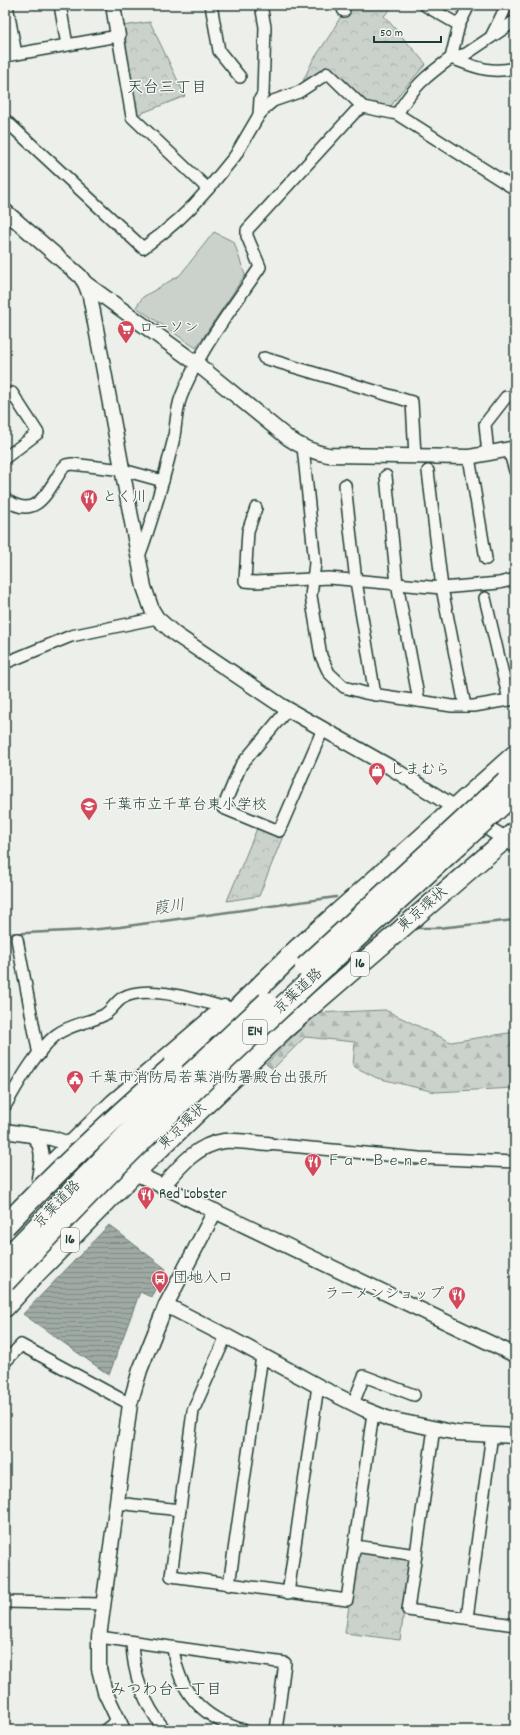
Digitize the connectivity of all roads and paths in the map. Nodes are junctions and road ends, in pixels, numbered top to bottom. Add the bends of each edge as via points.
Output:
1 (7, 5) edge
2 (60, 5) edge
3 (113, 5) edge
4 (211, 5) edge
5 (262, 5) edge
6 (427, 5) edge
7 (469, 5) edge
8 (507, 5) edge
9 (515, 21) edge
10 (459, 25) junction
11 (491, 35) junction
12 (118, 36) junction
13 (67, 45) junction
14 (16, 54) junction
15 (5, 56) edge
16 (451, 58) junction
17 (515, 68) edge
18 (240, 76) dead end
19 (363, 107) junction
20 (397, 114) junction
21 (259, 115) junction
22 (5, 120) edge
23 (208, 189) junction
24 (515, 189) edge
25 (5, 211) edge
26 (85, 283) junction
27 (264, 358) dead end
28 (196, 363) junction
29 (12, 393) dead end
30 (506, 397) dead end
31 (302, 448) junction
32 (512, 449) edge
33 (488, 454) junction
34 (415, 456) junction
35 (469, 457) junction
36 (5, 458) edge
37 (123, 470) junction
38 (515, 470) edge
39 (428, 471) dead end
40 (386, 476) dead end
41 (163, 481) junction
42 (345, 485) dead end
43 (5, 499) edge
44 (256, 508) dead end
45 (138, 559) junction
46 (486, 559) dead end
47 (313, 579) junction
48 (515, 579) edge
49 (356, 581) junction
50 (398, 584) junction
51 (442, 588) junction
52 (485, 598) dead end
53 (157, 618) junction
54 (5, 663) edge
55 (375, 695) junction
56 (512, 700) edge
57 (419, 701) junction
58 (465, 706) junction
59 (288, 709) junction
60 (323, 728) junction
61 (515, 754) edge
62 (512, 782) edge
63 (456, 808) junction
64 (513, 840) edge
65 (17, 939) dead end
66 (300, 947) junction
67 (226, 1008) junction
68 (39, 1054) junction
69 (5, 1106) edge
70 (5, 1131) edge
71 (33, 1135) junction
72 (72, 1144) junction
73 (268, 1144) joint
74 (515, 1162) edge
75 (135, 1173) junction
76 (39, 1178) junction
77 (162, 1187) junction
78 (215, 1212) junction
79 (5, 1213) edge
80 (5, 1226) edge
81 (5, 1260) edge
82 (5, 1282) edge
83 (166, 1305) junction
84 (5, 1308) edge
85 (226, 1336) junction
86 (515, 1355) edge
87 (262, 1356) junction
88 (5, 1362) edge
89 (318, 1386) junction
90 (414, 1395) dead end
91 (130, 1404) junction
92 (353, 1404) junction
93 (373, 1413) junction
94 (434, 1428) junction
95 (492, 1434) junction
96 (515, 1436) edge
97 (117, 1503) junction
98 (180, 1510) junction
99 (355, 1546) junction
100 (416, 1555) junction
101 (229, 1585) junction
102 (288, 1593) junction
103 (5, 1602) edge
104 (102, 1604) junction
105 (467, 1618) junction
106 (515, 1625) edge
107 (99, 1637) junction
108 (132, 1642) junction
109 (173, 1648) junction
110 (121, 1725) edge
111 (105, 1730) edge
112 (165, 1730) edge
113 (243, 1730) edge
114 (276, 1730) edge

1 - 14 street
2 - 13 street
3 - 12 street
4 - 18 street via 219,51
5 - 21 street via 265,27 263,94 260,99
6 - 10 street
7 - 10 street
8 - 11 street
9 - 11 street
10 - 16 street
11 - 16 street via 466,54
12 - 13 street
12 - 23 street via 132,117
13 - 14 street
14 - 15 street
16 - 17 street via 482,70 504,71
16 - 20 street via 425,77 409,94
19 - 20 street
19 - 21 street via 328,73 298,92 274,101
19 - 28 street via 355,112 247,230 260,267
20 - 24 street
21 - 23 street via 235,156
22 - 23 street via 142,248 168,230
25 - 26 street
26 - 28 street
26 - 37 street via 90,296
27 - 34 street via 412,402
28 - 31 street
28 - 41 street via 180,399
29 - 36 street via 38,433
30 - 33 street via 485,424
31 - 34 street via 328,455
31 - 47 street via 316,563
32 - 33 street
32 - 38 street
33 - 35 street
34 - 35 street
35 - 46 street
37 - 41 street
37 - 43 street via 66,465 39,503 33,507 15,505
37 - 45 street
39 - 51 street
40 - 50 street
41 - 45 street via 151,526
42 - 49 street
44 - 47 street via 248,531 246,581
45 - 53 street via 146,593
47 - 49 street
47 - 55 street via 311,596 315,626 321,656 329,673 344,687
48 - 51 street via 499,583
49 - 50 street
49 - 55 street
50 - 51 street
50 - 57 street
51 - 58 street
52 - 56 street
53 - 54 street via 71,636
53 - 59 street via 175,634
55 - 57 street
56 - 58 street
57 - 58 street
59 - 60 street
59 - 60 street via 241,765 223,808 279,831
60 - 63 street
61 - 63 highway
62 - 81 highway, 京葉道路 / E14, bridge via 145,1116
62 - 82 highway, 京葉道路 / E14, bridge via 106,1175
63 - 64 street
63 - 66 highway
64 - 75 highway, 東京環状 / 16 via 284,1030
65 - 68 street
66 - 67 highway
66 - 80 highway, bridge via 231,1015 87,1143
67 - 68 street via 167,993 143,992 123,998 104,1014 56,1035
67 - 72 highway via 114,1103
68 - 69 street
70 - 71 street
71 - 72 street
71 - 76 street via 42,1149
72 - 75 street
72 - 76 highway
73 - 74 street via 419,1158
73 - 77 street via 229,1141 210,1145 186,1160
75 - 77 street
75 - 84 highway, 東京環状 / 16
76 - 79 highway
77 - 78 street
78 - 83 street
78 - 86 street
83 - 85 street
83 - 91 street via 145,1354
85 - 87 street
85 - 98 street via 193,1411
87 - 89 street
87 - 101 street
88 - 91 street via 21,1345
89 - 92 street
89 - 102 street
90 - 92 street via 364,1376
91 - 97 street
92 - 93 street
93 - 94 street via 389,1419
93 - 99 street
94 - 95 street via 457,1433
94 - 100 street
95 - 96 street
95 - 105 street
97 - 98 street
97 - 104 street
98 - 101 street via 171,1576
99 - 100 street
99 - 102 street via 347,1600
100 - 105 street via 408,1610
101 - 102 street
103 - 104 street
104 - 107 street
105 - 106 street
107 - 108 street
107 - 110 street via 99,1669
108 - 109 street
108 - 112 street via 134,1668 145,1702
109 - 113 street via 179,1677 195,1702 217,1720
109 - 114 street via 285,1663
110 - 111 street

